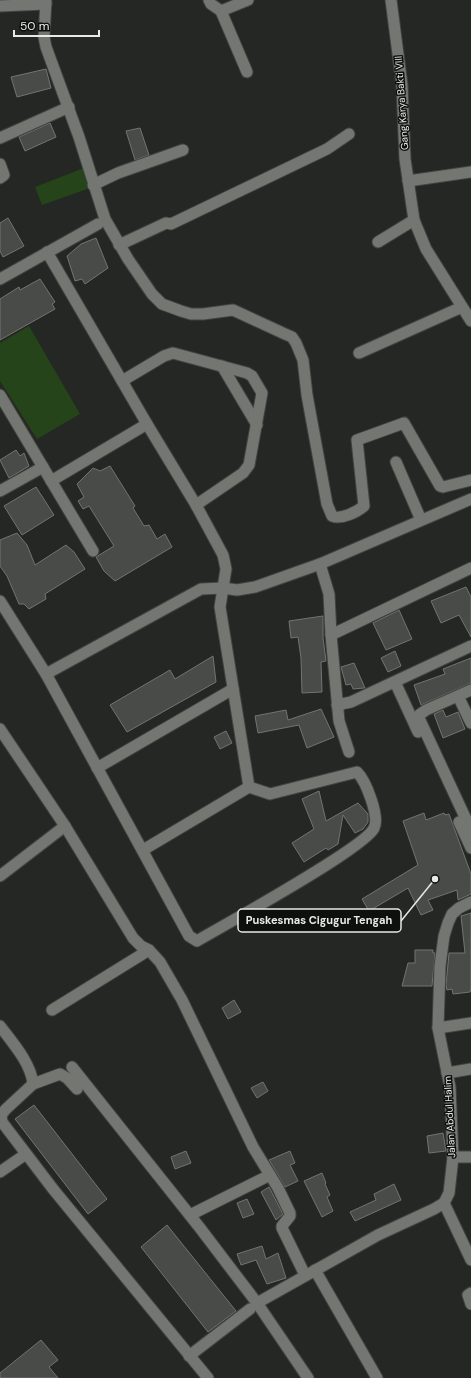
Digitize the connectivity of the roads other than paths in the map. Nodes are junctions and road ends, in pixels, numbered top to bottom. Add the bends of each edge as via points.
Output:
1 (209, 0) edge
2 (248, 0) edge
3 (391, 0) edge
4 (46, 2) edge
5 (0, 6) edge
6 (221, 11) junction
7 (247, 72) dead end
8 (69, 107) junction
9 (349, 134) dead end
10 (0, 138) edge
11 (183, 150) dead end
12 (0, 164) edge
13 (471, 172) edge
14 (0, 178) edge
15 (408, 181) junction
16 (93, 185) junction
17 (414, 220) junction
18 (98, 224) dead end
19 (378, 242) dead end
20 (120, 244) junction
21 (47, 252) junction
22 (0, 278) edge
23 (462, 307) junction
24 (471, 321) edge
25 (359, 353) dead end
26 (222, 366) junction
27 (122, 381) junction
28 (0, 395) edge
29 (147, 424) junction
30 (257, 425) junction
31 (396, 462) dead end
32 (43, 467) junction
33 (471, 480) edge
34 (51, 481) junction
35 (0, 491) edge
36 (471, 499) edge
37 (196, 505) junction
38 (421, 520) junction
39 (93, 551) dead end
40 (320, 564) junction
41 (471, 568) edge
42 (223, 588) junction
43 (0, 601) edge
44 (331, 635) junction
45 (471, 646) edge
46 (46, 674) junction
47 (395, 682) junction
48 (233, 689) junction
49 (471, 690) edge
50 (458, 696) junction
51 (337, 705) junction
52 (471, 723) edge
53 (0, 729) edge
54 (349, 752) dead end
55 (97, 768) junction
56 (249, 787) junction
57 (65, 826) junction
58 (471, 830) edge
59 (471, 848) edge
60 (143, 850) junction
61 (0, 876) edge
62 (471, 902) edge
63 (149, 950) junction
64 (52, 1010) dead end
65 (471, 1023) edge
66 (0, 1026) edge
67 (438, 1028) junction
68 (72, 1067) dead end
69 (471, 1069) edge
70 (447, 1073) junction
71 (33, 1084) junction
72 (77, 1089) dead end
73 (26, 1154) junction
74 (453, 1157) junction
75 (471, 1157) edge
76 (0, 1172) edge
77 (270, 1175) junction
78 (444, 1203) junction
79 (190, 1215) junction
80 (471, 1260) edge
81 (310, 1272) junction
82 (471, 1293) edge
83 (471, 1304) edge
84 (253, 1306) junction
85 (189, 1356) junction
86 (206, 1378) edge
87 (308, 1378) edge
88 (377, 1378) edge

1 - 6 street
2 - 6 street
3 - 15 street, Gang Karya Bakti VIII via 402,85
4 - 5 street
4 - 8 street via 46,47
6 - 7 street
8 - 10 street
8 - 16 street
9 - 20 street via 327,149 171,224 166,223
11 - 16 street via 118,173
12 - 14 street via 4,175
13 - 15 street
15 - 17 street, Gang Karya Bakti VIII
16 - 20 street via 105,220
17 - 19 street
17 - 23 street, Gang Karya Bakti VIII via 426,249
18 - 21 street
20 - 33 street via 152,294 162,304 191,314 233,310 292,337 306,371 307,395 332,516 341,517 364,506 357,440 404,423 440,486
21 - 22 street
21 - 27 street
23 - 24 street, Gang Karya Bakti VIII
23 - 25 street
26 - 27 street via 173,353
26 - 30 street
26 - 30 street via 252,376 262,393
27 - 29 street
28 - 32 street
29 - 34 street
29 - 37 street
30 - 37 street via 249,465 243,473
31 - 38 street
32 - 34 street
32 - 35 street
34 - 39 street
36 - 38 street
37 - 42 street via 223,555 226,570
38 - 40 street
40 - 42 street via 255,587 238,590
40 - 44 street via 329,594
41 - 44 street
42 - 46 street via 201,589
42 - 48 street via 220,607
43 - 46 street
44 - 51 street
45 - 47 street
46 - 55 street
47 - 51 street via 351,702
47 - 59 street
48 - 55 street
48 - 56 street
49 - 50 street
50 - 52 street
50 - 58 street via 426,710 419,718
51 - 54 street via 339,721
53 - 57 street
55 - 60 street
56 - 60 street
56 - 60 street via 270,794 357,772 362,778 377,822 374,831 341,856 197,941 189,936
57 - 61 street
57 - 63 street via 133,938
62 - 67 street, Jalan Abdul Halim via 452,914 444,936 438,993
63 - 64 street
63 - 77 street via 160,962 182,1000 253,1147
65 - 67 street
66 - 71 street via 15,1045
67 - 70 street, Jalan Abdul Halim
68 - 79 street
69 - 70 street
70 - 74 street, Jalan Abdul Halim
71 - 72 street via 60,1074 68,1078
71 - 73 street via 2,1115 2,1122
73 - 76 street
73 - 85 street
74 - 75 street
74 - 78 street, Jalan Abdul Halim via 449,1193
77 - 79 street
77 - 81 street via 290,1213 282,1228
78 - 80 street
78 - 81 street
79 - 84 street
81 - 84 street
81 - 88 street
82 - 83 street via 468,1298
84 - 85 street
84 - 87 street
85 - 86 street

